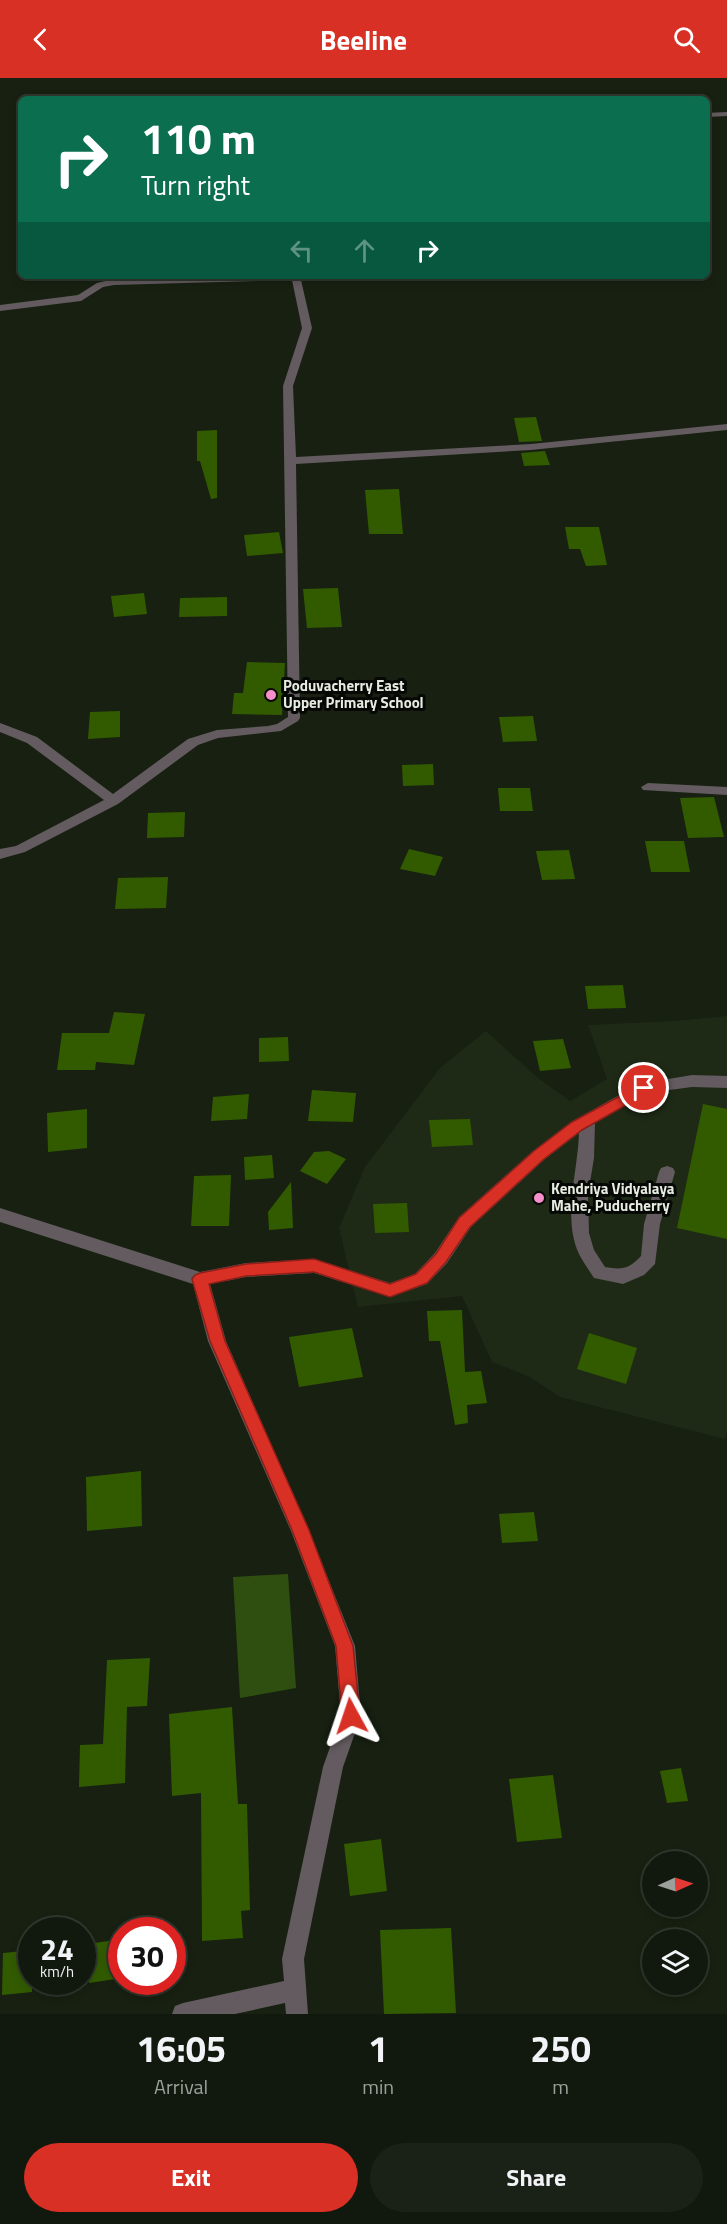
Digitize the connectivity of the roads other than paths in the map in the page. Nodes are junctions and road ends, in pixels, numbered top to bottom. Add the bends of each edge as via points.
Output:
1 (727, 114) edge
2 (710, 115) edge
3 (296, 279) joint
4 (0, 308) edge
5 (727, 426) edge
6 (291, 461) junction
7 (0, 727) edge
8 (648, 787) dead end
9 (727, 791) edge
10 (113, 801) junction
11 (0, 854) edge
12 (727, 1082) edge
13 (587, 1120) junction
14 (667, 1173) dead end
15 (0, 1215) edge
16 (200, 1279) junction
17 (296, 1990) junction
18 (183, 2014) edge
19 (297, 2014) edge

1 - 2 street
3 - 4 street via 114,282 100,285 81,298
3 - 6 street via 307,328 288,386
5 - 6 street via 531,447
6 - 10 street via 294,718 281,727 217,734 194,742
7 - 10 street via 32,740
8 - 9 street
10 - 11 street via 20,849
12 - 13 street via 644,1088
13 - 14 street via 580,1194 581,1233 586,1252 600,1273 623,1277 639,1270 649,1259 652,1224
13 - 16 street via 539,1155 465,1222 421,1279 390,1290 314,1266 246,1270
15 - 16 street
16 - 17 street via 218,1341 300,1530 345,1646 351,1716 333,1767 293,1959
17 - 18 street
17 - 19 street

